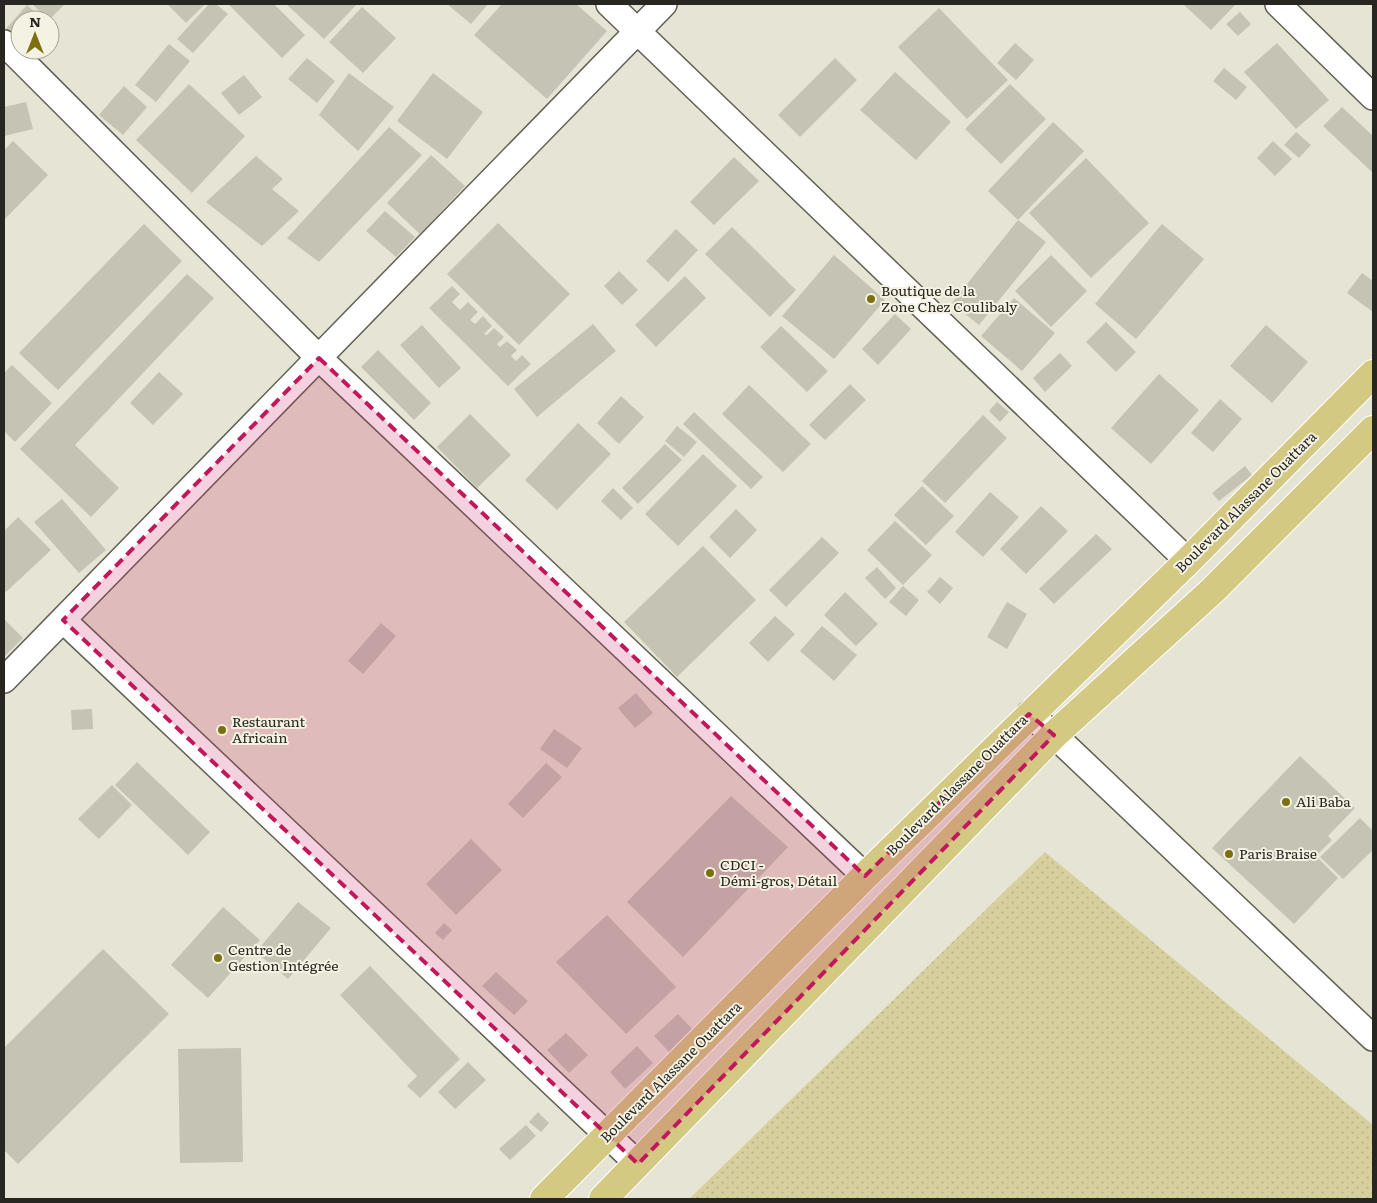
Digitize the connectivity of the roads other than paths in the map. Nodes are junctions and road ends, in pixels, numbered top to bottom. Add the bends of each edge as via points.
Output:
1 (609, 4) edge
2 (664, 4) edge
3 (1278, 4) edge
4 (637, 31) junction
5 (4, 43) edge
6 (1373, 97) edge
7 (319, 358) junction
8 (1373, 374) edge
9 (1373, 430) edge
10 (1188, 560) junction
11 (62, 620) junction
12 (4, 680) edge
13 (1029, 714) junction
14 (1054, 735) junction
15 (865, 876) junction
16 (1373, 1038) edge
17 (608, 1135) junction
18 (638, 1164) junction
19 (544, 1199) edge
20 (603, 1199) edge

1 - 4 street
2 - 4 street
3 - 6 street
4 - 7 street
4 - 10 street
5 - 7 street
7 - 11 street
7 - 15 street
8 - 10 main road, Boulevard Alassane Ouattara
9 - 14 main road via 1212,591
10 - 13 main road, Boulevard Alassane Ouattara
11 - 12 street
11 - 17 street
13 - 14 street
13 - 15 main road, Boulevard Alassane Ouattara
14 - 16 street
14 - 18 main road
15 - 17 main road, Boulevard Alassane Ouattara
17 - 18 street
17 - 19 main road, Boulevard Alassane Ouattara
18 - 20 main road

